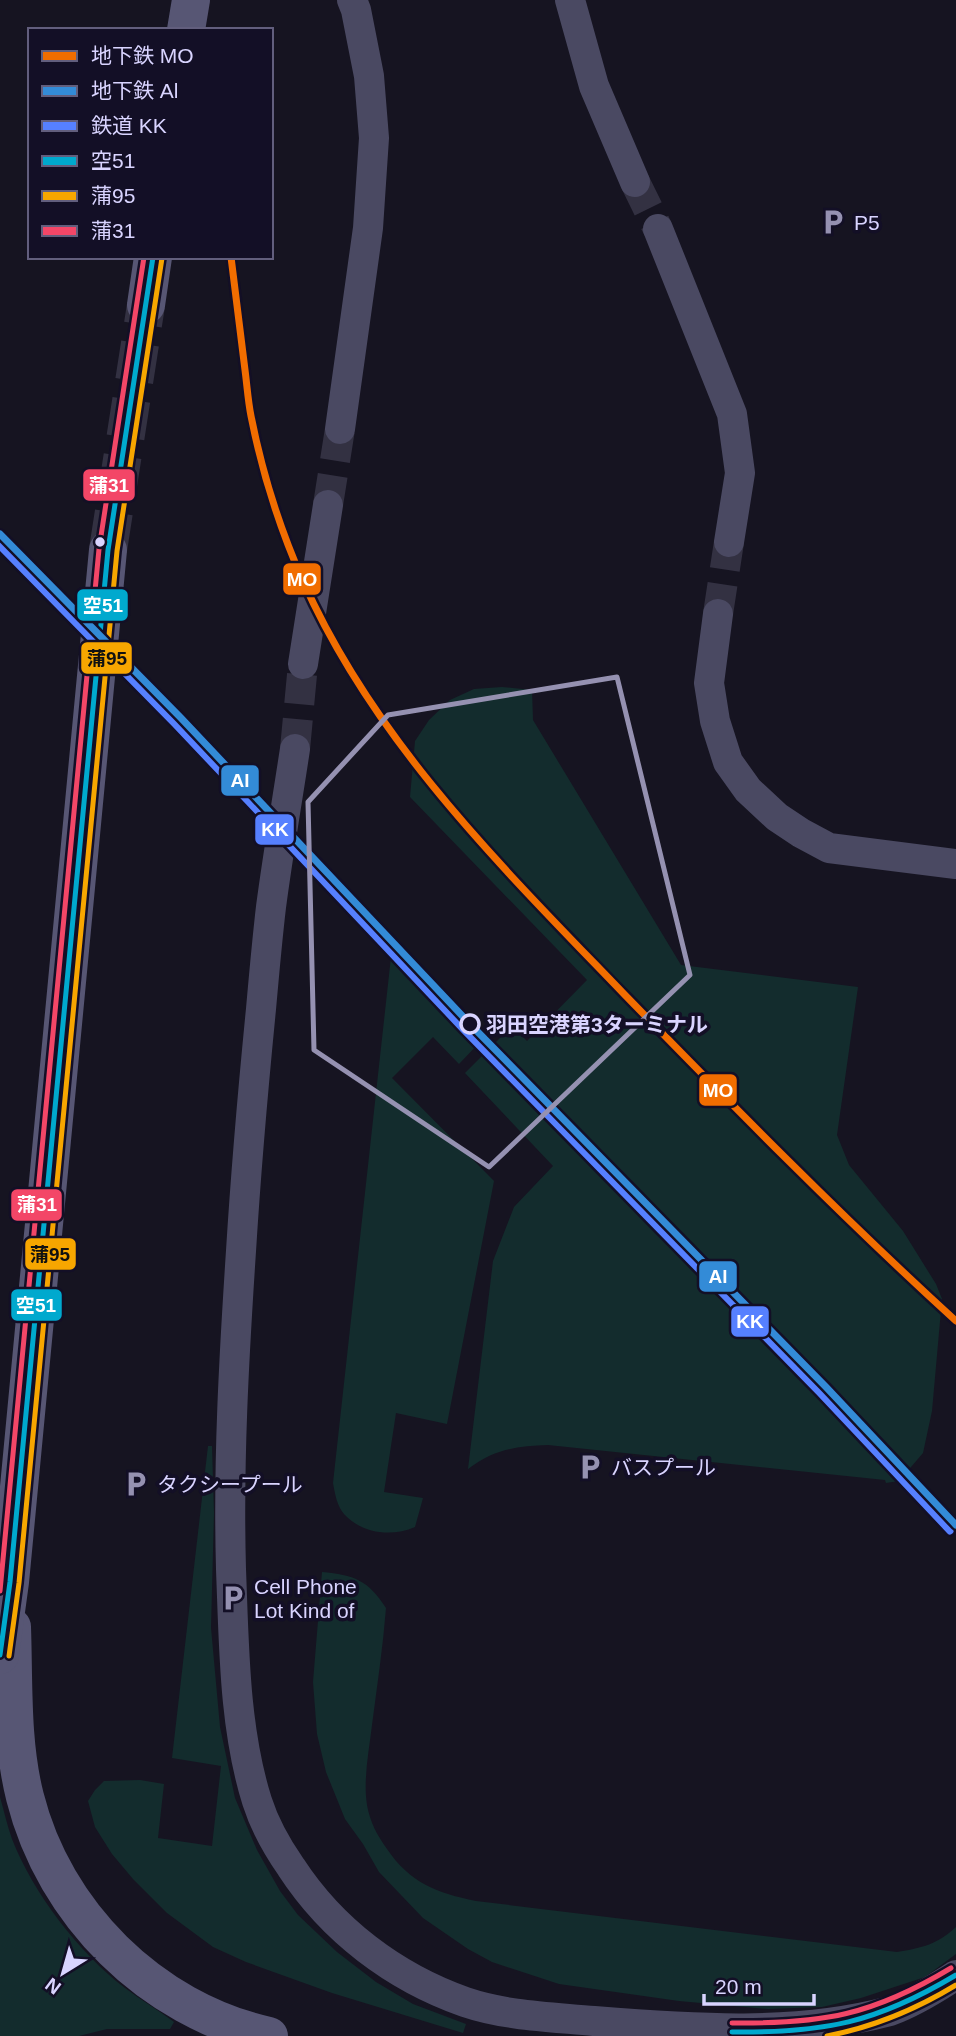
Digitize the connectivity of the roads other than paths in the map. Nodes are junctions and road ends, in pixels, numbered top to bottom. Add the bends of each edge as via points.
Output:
1 (191, 0) edge
2 (352, 0) edge
3 (570, 0) edge
4 (186, 28) edge
5 (635, 182) tunnel mouth
6 (658, 229) tunnel mouth
7 (153, 259) edge
8 (146, 305) tunnel mouth
9 (340, 429) tunnel mouth
10 (328, 505) tunnel mouth
11 (729, 542) tunnel mouth
12 (108, 550) tunnel mouth
13 (718, 614) tunnel mouth
14 (303, 664) tunnel mouth
15 (295, 749) tunnel mouth
16 (956, 864) edge
17 (10, 1583) junction
18 (0, 1655) edge
19 (956, 1975) edge
20 (269, 2036) edge

1 - 4 street
2 - 9 street via 369,76 374,138 368,228
3 - 5 street via 594,86
6 - 11 street via 732,414 740,472
7 - 8 street
10 - 14 street
12 - 17 street
13 - 16 street via 709,683 715,721 728,762 748,790 777,817 830,848
15 - 19 street via 271,910 248,1144 229,1491 233,1625 243,1740 258,1805 279,1848 327,1914 390,1965 468,2003 531,2016 732,2032 803,2032 891,2011
17 - 18 street
17 - 20 street via 20,1772 33,1823 56,1875 93,1929 151,1983 206,2014

